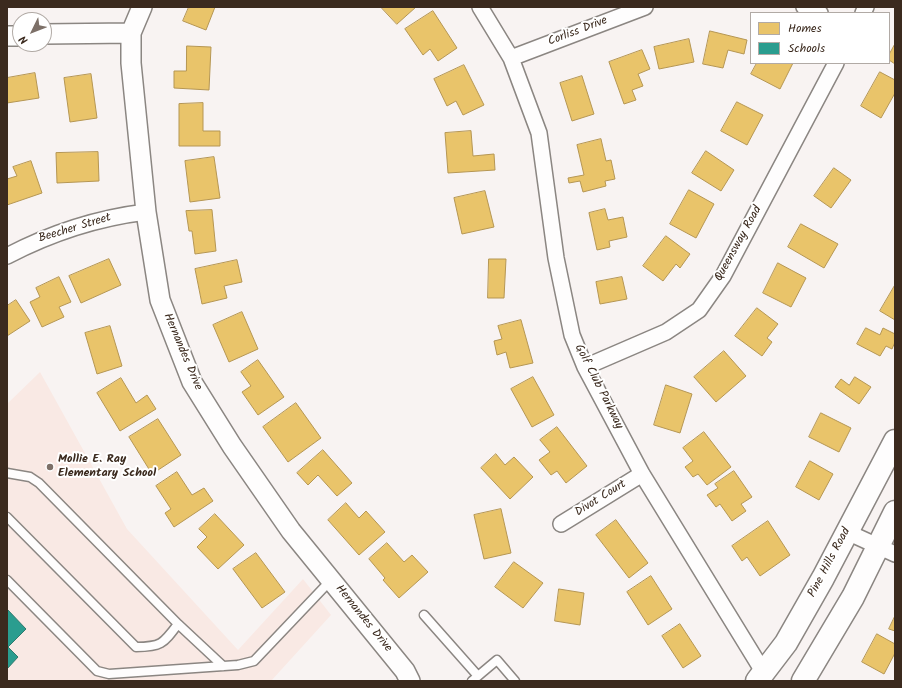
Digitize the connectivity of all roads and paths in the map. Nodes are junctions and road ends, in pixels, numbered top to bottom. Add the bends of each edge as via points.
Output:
1 (142, 7) edge
2 (480, 7) edge
3 (645, 7) edge
4 (804, 7) edge
5 (817, 12) edge
6 (131, 33) junction
7 (52, 34) edge
8 (512, 58) junction
9 (835, 64) edge
10 (146, 212) junction
11 (7, 256) edge
12 (585, 367) junction
13 (895, 441) edge
14 (7, 473) edge
15 (642, 474) junction
16 (895, 512) edge
17 (7, 517) edge
18 (561, 524) dead end
19 (847, 532) junction
20 (886, 550) edge
21 (7, 580) edge
22 (331, 580) junction
23 (424, 615) dead end
24 (178, 624) junction
25 (223, 666) junction
26 (761, 677) edge
27 (475, 679) edge
28 (410, 681) edge
29 (515, 681) edge
30 (803, 681) edge

1 - 6 street, Hernandes Drive
2 - 8 street, Golf Club Parkway
3 - 8 street, Corliss Drive
4 - 5 street
6 - 7 street
6 - 10 street, Hernandes Drive via 131,63
8 - 12 street, Golf Club Parkway via 539,133 556,258 572,335
9 - 12 street, Queensway Road via 723,276 699,310 666,332
10 - 11 street, Beecher Street via 100,219 35,241
10 - 22 street, Hernandes Drive via 160,300 192,382 232,446 291,530
12 - 15 street, Golf Club Parkway
13 - 19 main road, Pine Hills Road
14 - 24 lane via 30,477 39,484
15 - 18 street, Divot Court
15 - 26 street, Golf Club Parkway
16 - 20 main road
17 - 24 lane via 136,647 160,645
19 - 20 street
19 - 26 main road, Pine Hills Road via 786,644
20 - 30 main road via 853,596
21 - 25 lane via 97,671 116,674
22 - 25 lane via 254,661
22 - 28 street, Hernandes Drive via 405,671
23 - 27 lane
24 - 25 lane
27 - 29 lane via 496,660

